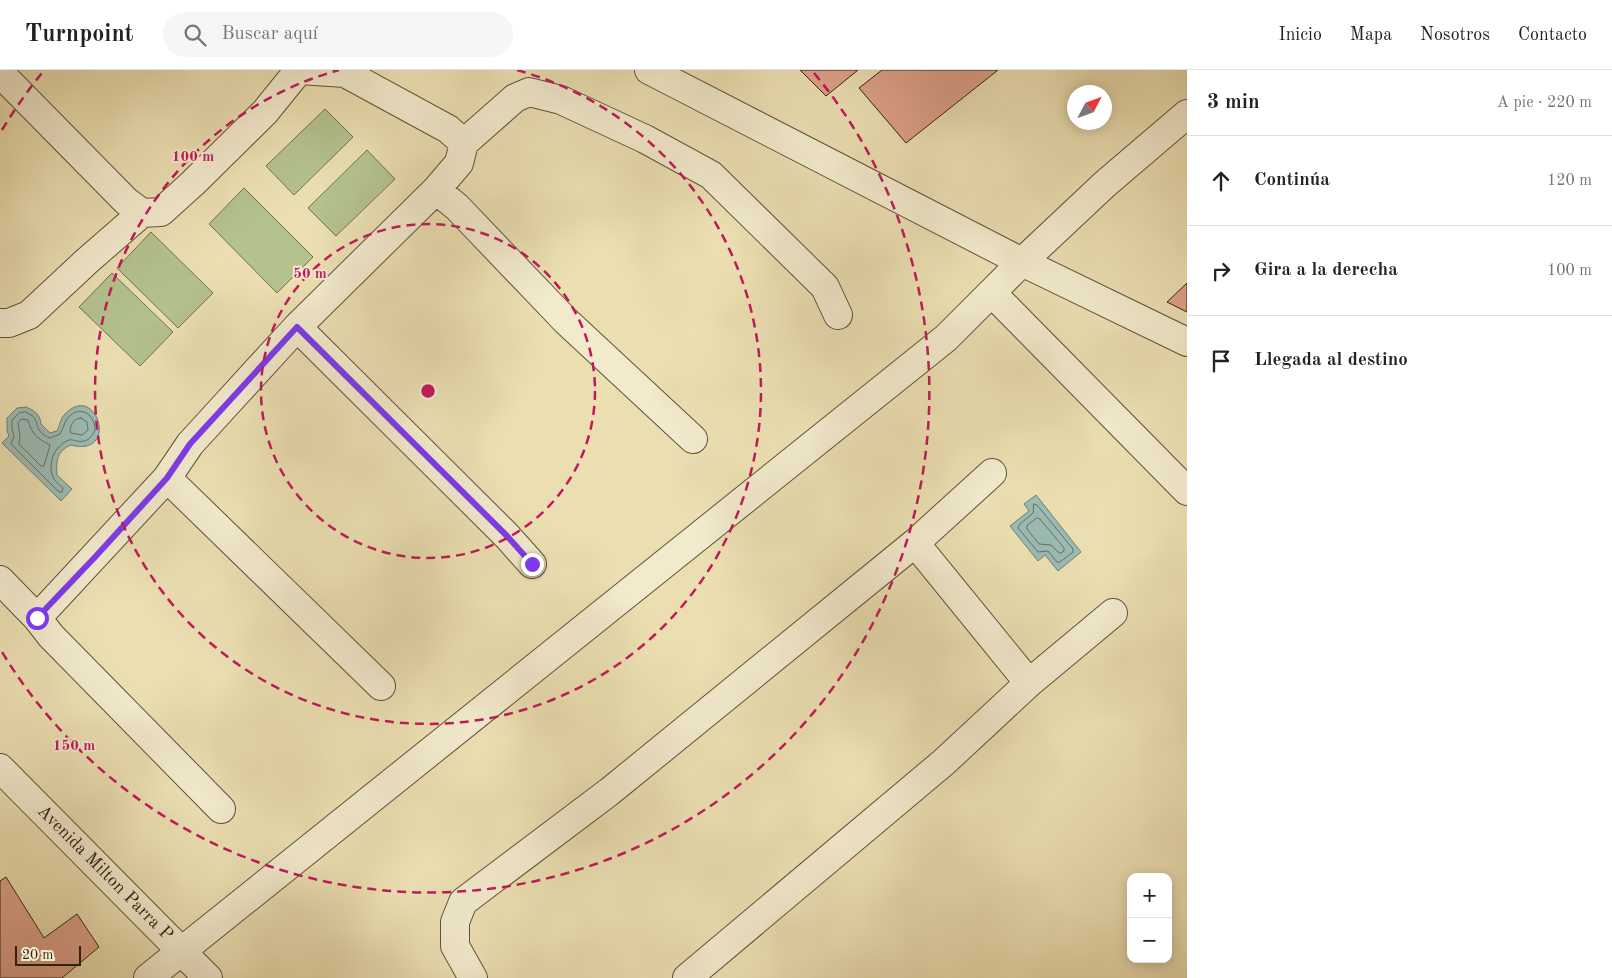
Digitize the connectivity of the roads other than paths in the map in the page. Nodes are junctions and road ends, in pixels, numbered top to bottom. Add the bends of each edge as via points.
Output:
1 (300, 70) edge
2 (648, 70) edge
3 (0, 72) edge
4 (1187, 114) edge
5 (464, 143) junction
6 (436, 190) junction
7 (142, 212) junction
8 (1022, 262) junction
9 (992, 293) junction
10 (838, 315) dead end
11 (0, 323) edge
12 (297, 327) junction
13 (1187, 342) edge
14 (693, 439) dead end
15 (992, 473) dead end
16 (167, 478) junction
17 (1187, 492) edge
18 (915, 543) junction
19 (532, 564) dead end
20 (0, 580) edge
21 (1113, 613) dead end
22 (37, 618) junction
23 (1030, 683) junction
24 (380, 686) dead end
25 (0, 768) edge
26 (221, 809) dead end
27 (183, 951) junction
28 (148, 978) edge
29 (208, 978) edge
30 (473, 978) edge
31 (687, 978) edge

1 - 5 street via 345,74 448,129
1 - 7 street via 265,112 161,212
2 - 8 street
3 - 7 street via 126,201
4 - 8 street via 1104,184
5 - 6 street via 459,162
5 - 10 street via 515,98 529,92 560,100 645,139 711,175 825,287
6 - 12 street
6 - 14 street via 457,207 566,321
7 - 11 street via 29,315
8 - 9 street
8 - 13 street
9 - 17 street
9 - 27 street via 946,338
12 - 16 street via 190,444
12 - 19 street
15 - 18 street
16 - 22 street
16 - 24 street
18 - 23 street
18 - 30 street via 609,792 463,902 455,922 455,946
20 - 22 street
21 - 23 street
22 - 26 street
23 - 31 street via 944,762
25 - 27 street, Avenida Milton Parra P
27 - 28 street
27 - 29 street, Avenida Milton Parra P

